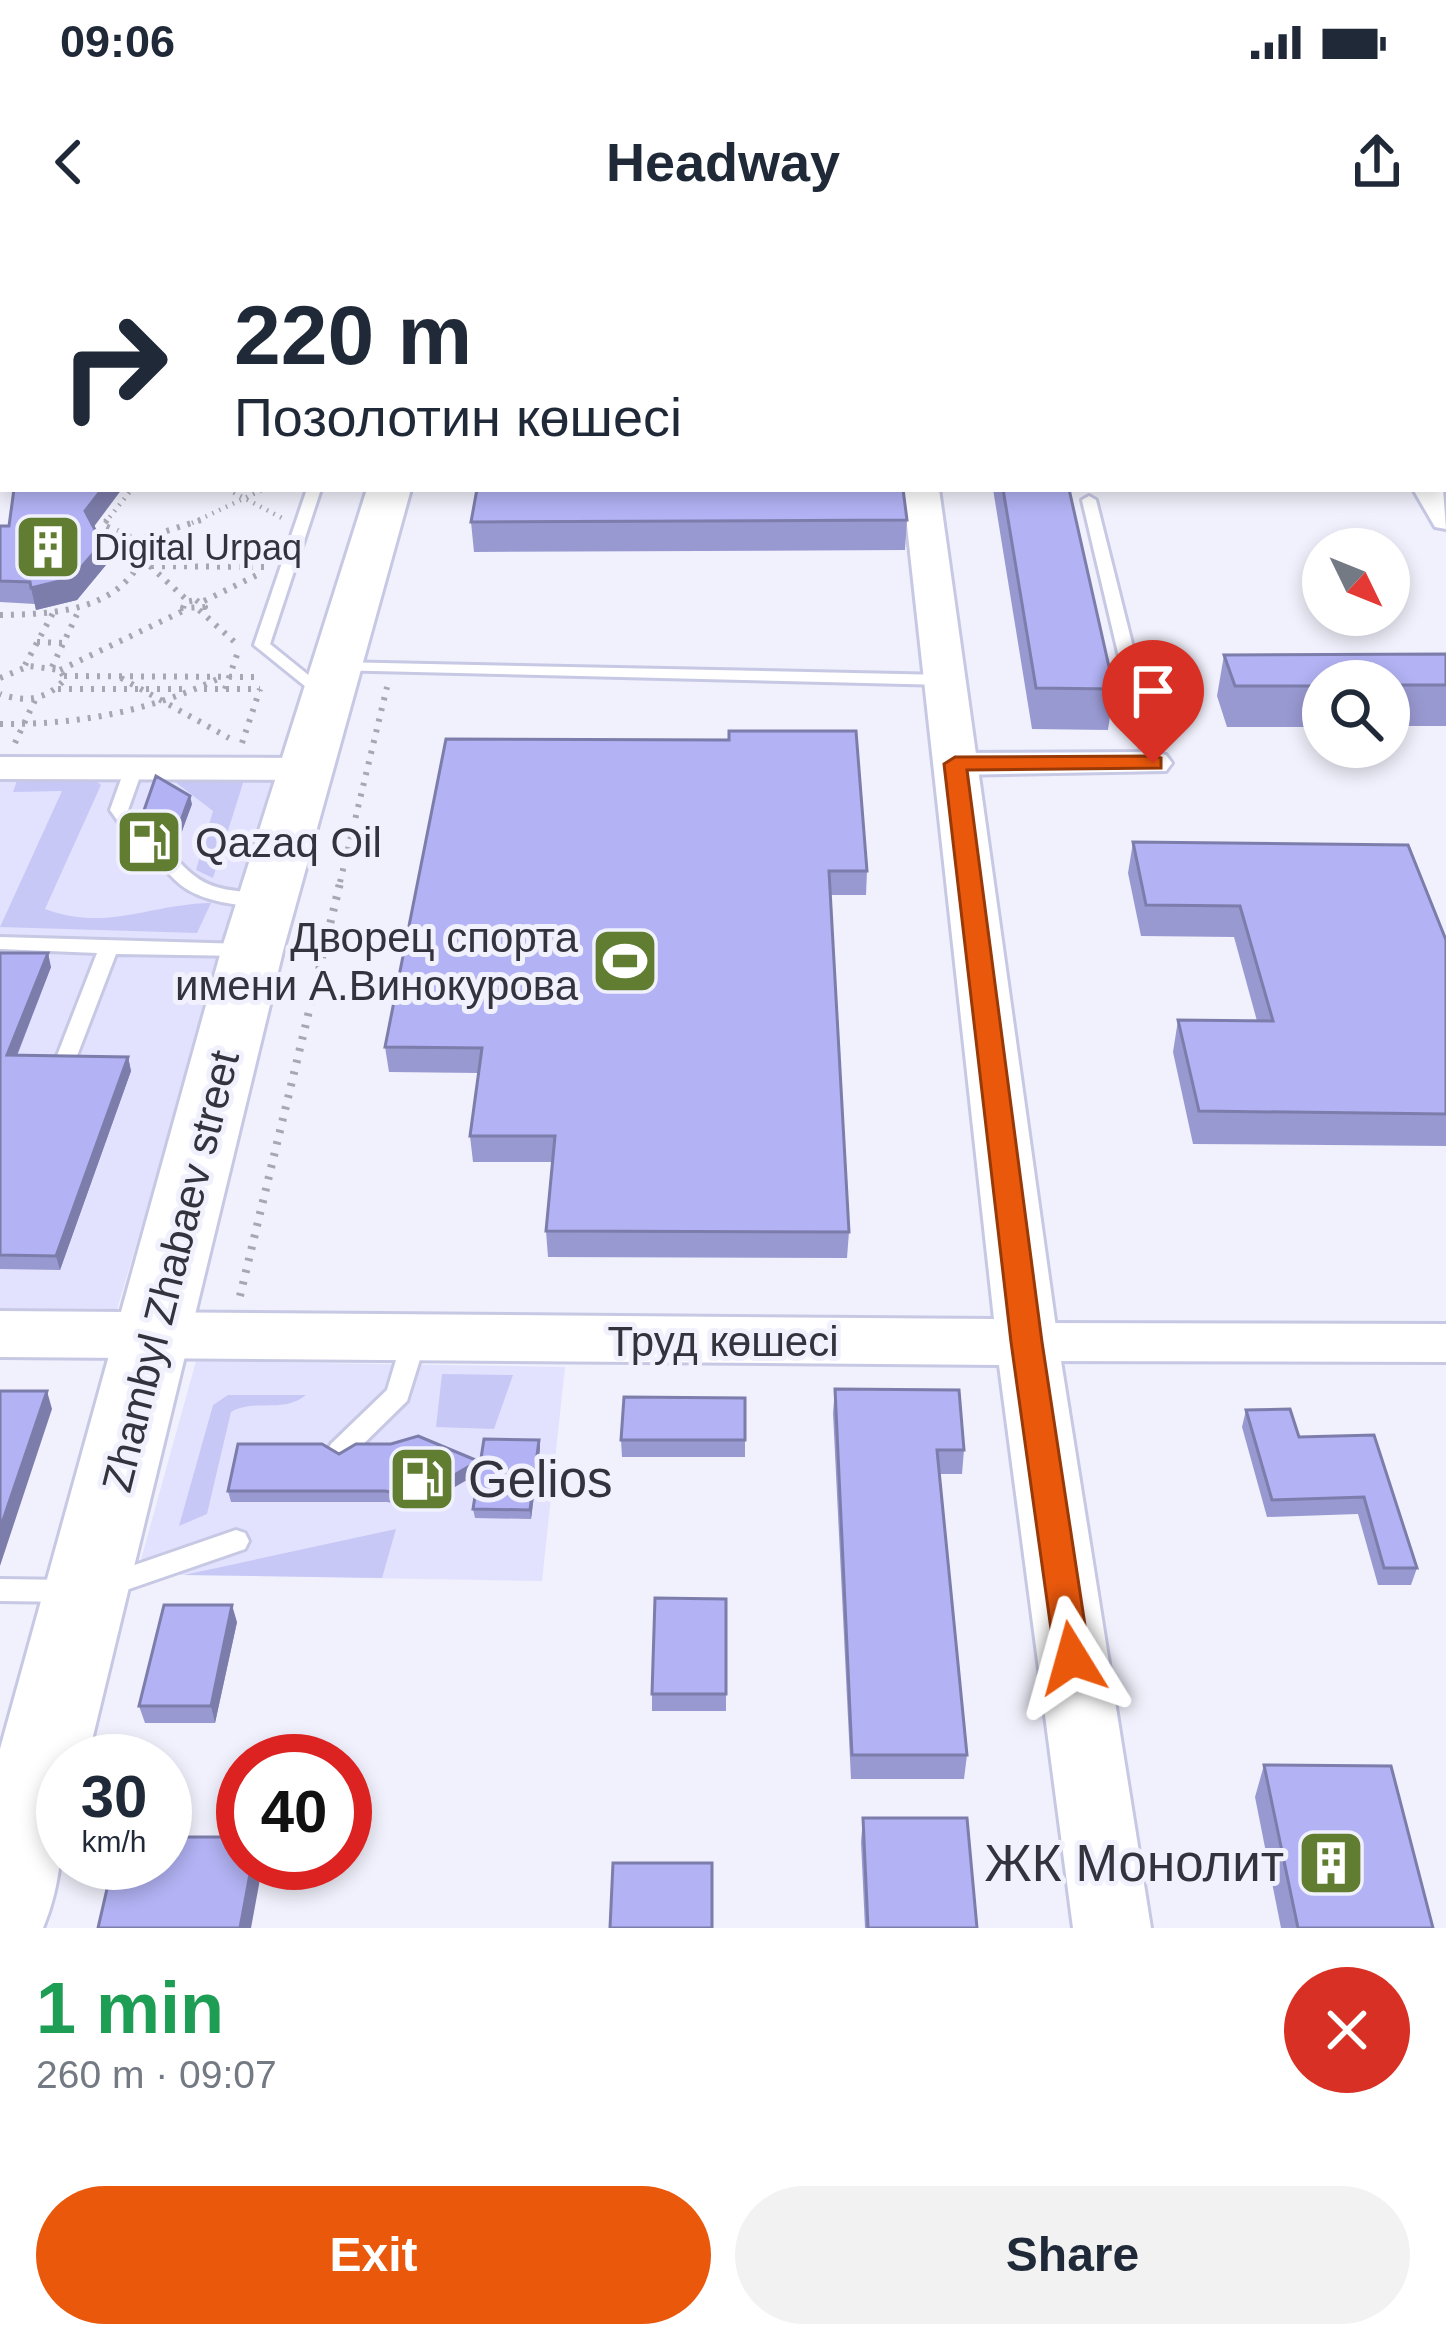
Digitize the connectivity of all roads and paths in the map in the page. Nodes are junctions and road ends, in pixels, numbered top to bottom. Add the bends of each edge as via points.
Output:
1 (130, 492) edge
2 (233, 492) edge
3 (258, 492) edge
4 (313, 492) edge
5 (387, 492) edge
6 (921, 492) edge
7 (1430, 492) edge
8 (247, 499) junction
9 (1089, 500) dead end
10 (284, 519) dead end
11 (1446, 520) edge
12 (135, 542) junction
13 (140, 566) junction
14 (150, 566) junction
15 (187, 605) junction
16 (81, 606) junction
17 (52, 613) junction
18 (0, 616) edge
19 (37, 642) junction
20 (63, 643) junction
21 (24, 667) junction
22 (59, 671) junction
23 (1, 677) edge
24 (118, 677) junction
25 (222, 677) junction
26 (306, 678) junction
27 (946, 680) junction
28 (58, 689) junction
29 (140, 689) junction
30 (196, 689) junction
31 (4, 696) edge
32 (37, 698) junction
33 (163, 701) junction
34 (0, 712) edge
35 (0, 724) edge
36 (24, 724) junction
37 (262, 752) junction
38 (7, 756) edge
39 (1153, 763) joint
40 (955, 764) junction
41 (134, 768) junction
42 (135, 833) dead end
43 (164, 856) dead end
44 (259, 925) junction
45 (0, 943) edge
46 (109, 948) junction
47 (65, 1061) edge
48 (0, 1334) edge
49 (150, 1335) junction
50 (230, 1337) junction
51 (414, 1340) junction
52 (1027, 1342) junction
53 (1446, 1343) edge
54 (340, 1451) edge
55 (236, 1540) dead end
56 (0, 1590) edge
57 (90, 1591) junction
58 (0, 1917) edge
59 (1112, 1928) edge

1 - 12 path via 103,525
2 - 8 path
3 - 8 path
4 - 26 lane via 262,645
5 - 26 main road, Zhambyl Zhabaev street
6 - 27 street
7 - 11 street
8 - 10 path
8 - 12 path
9 - 39 lane
12 - 13 path
13 - 14 path
13 - 16 path via 122,586
14 - 15 path
14 - 15 path via 266,569
15 - 22 path
16 - 17 path
16 - 20 path
17 - 18 path
17 - 19 path
19 - 20 path
19 - 21 path
20 - 22 path
21 - 22 path
21 - 23 path
22 - 24 path
22 - 28 path
24 - 25 path
24 - 29 path
25 - 26 path
25 - 30 path
26 - 27 lane
26 - 30 path
26 - 37 main road, Zhambyl Zhabaev street
26 - 37 path
26 - 50 path via 389,680
27 - 40 street
28 - 29 path
28 - 32 path
29 - 30 path
29 - 33 path
30 - 33 path
31 - 32 path
31 - 34 path
32 - 36 path
33 - 36 path
33 - 37 path
35 - 36 path
36 - 38 path
37 - 41 street
37 - 44 main road, Zhambyl Zhabaev street
38 - 41 street
39 - 40 street
40 - 52 street
41 - 42 lane via 119,810
43 - 44 lane via 193,889
44 - 46 lane
44 - 49 main road, Zhambyl Zhabaev street
45 - 46 lane
46 - 47 lane
48 - 49 street, Труд көшесі
49 - 50 street, Труд көшесі
49 - 57 main road, Zhambyl Zhabaev street
50 - 51 street, Труд көшесі
51 - 52 street, Труд көшесі
51 - 54 lane via 398,1394
52 - 53 street, Труд көшесі
52 - 59 street
55 - 57 lane
56 - 57 lane
57 - 58 main road, Zhambyl Zhabaev street

